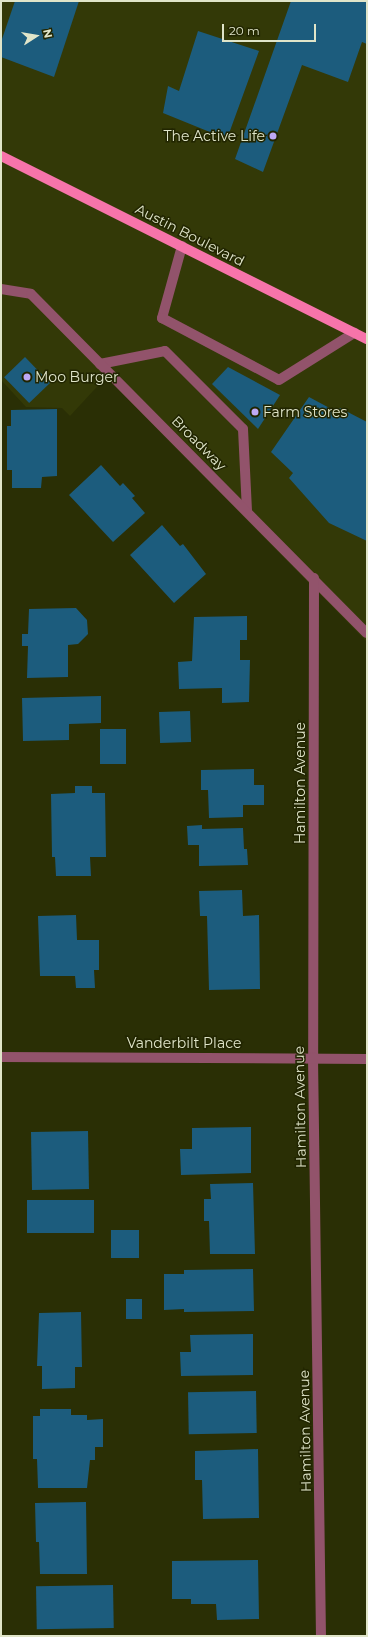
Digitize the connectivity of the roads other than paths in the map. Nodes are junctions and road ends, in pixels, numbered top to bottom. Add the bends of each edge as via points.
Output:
1 (1, 156) edge
2 (182, 246) junction
3 (1, 289) edge
4 (354, 333) junction
5 (367, 339) edge
6 (100, 364) junction
7 (247, 511) junction
8 (314, 578) junction
9 (367, 633) edge
10 (1, 1057) edge
11 (313, 1057) junction
12 (367, 1059) edge
13 (321, 1636) edge

1 - 2 main road, Austin Boulevard
2 - 4 main road, Austin Boulevard
2 - 4 street via 162,318 279,380
3 - 6 street, Broadway via 31,294
4 - 5 main road, Austin Boulevard
6 - 7 street, Broadway
6 - 7 street via 165,351 243,429
7 - 8 street, Broadway
8 - 9 street, Broadway
8 - 11 street, Hamilton Avenue
10 - 11 street, Vanderbilt Place
11 - 12 street, Vanderbilt Place
11 - 13 street, Hamilton Avenue

